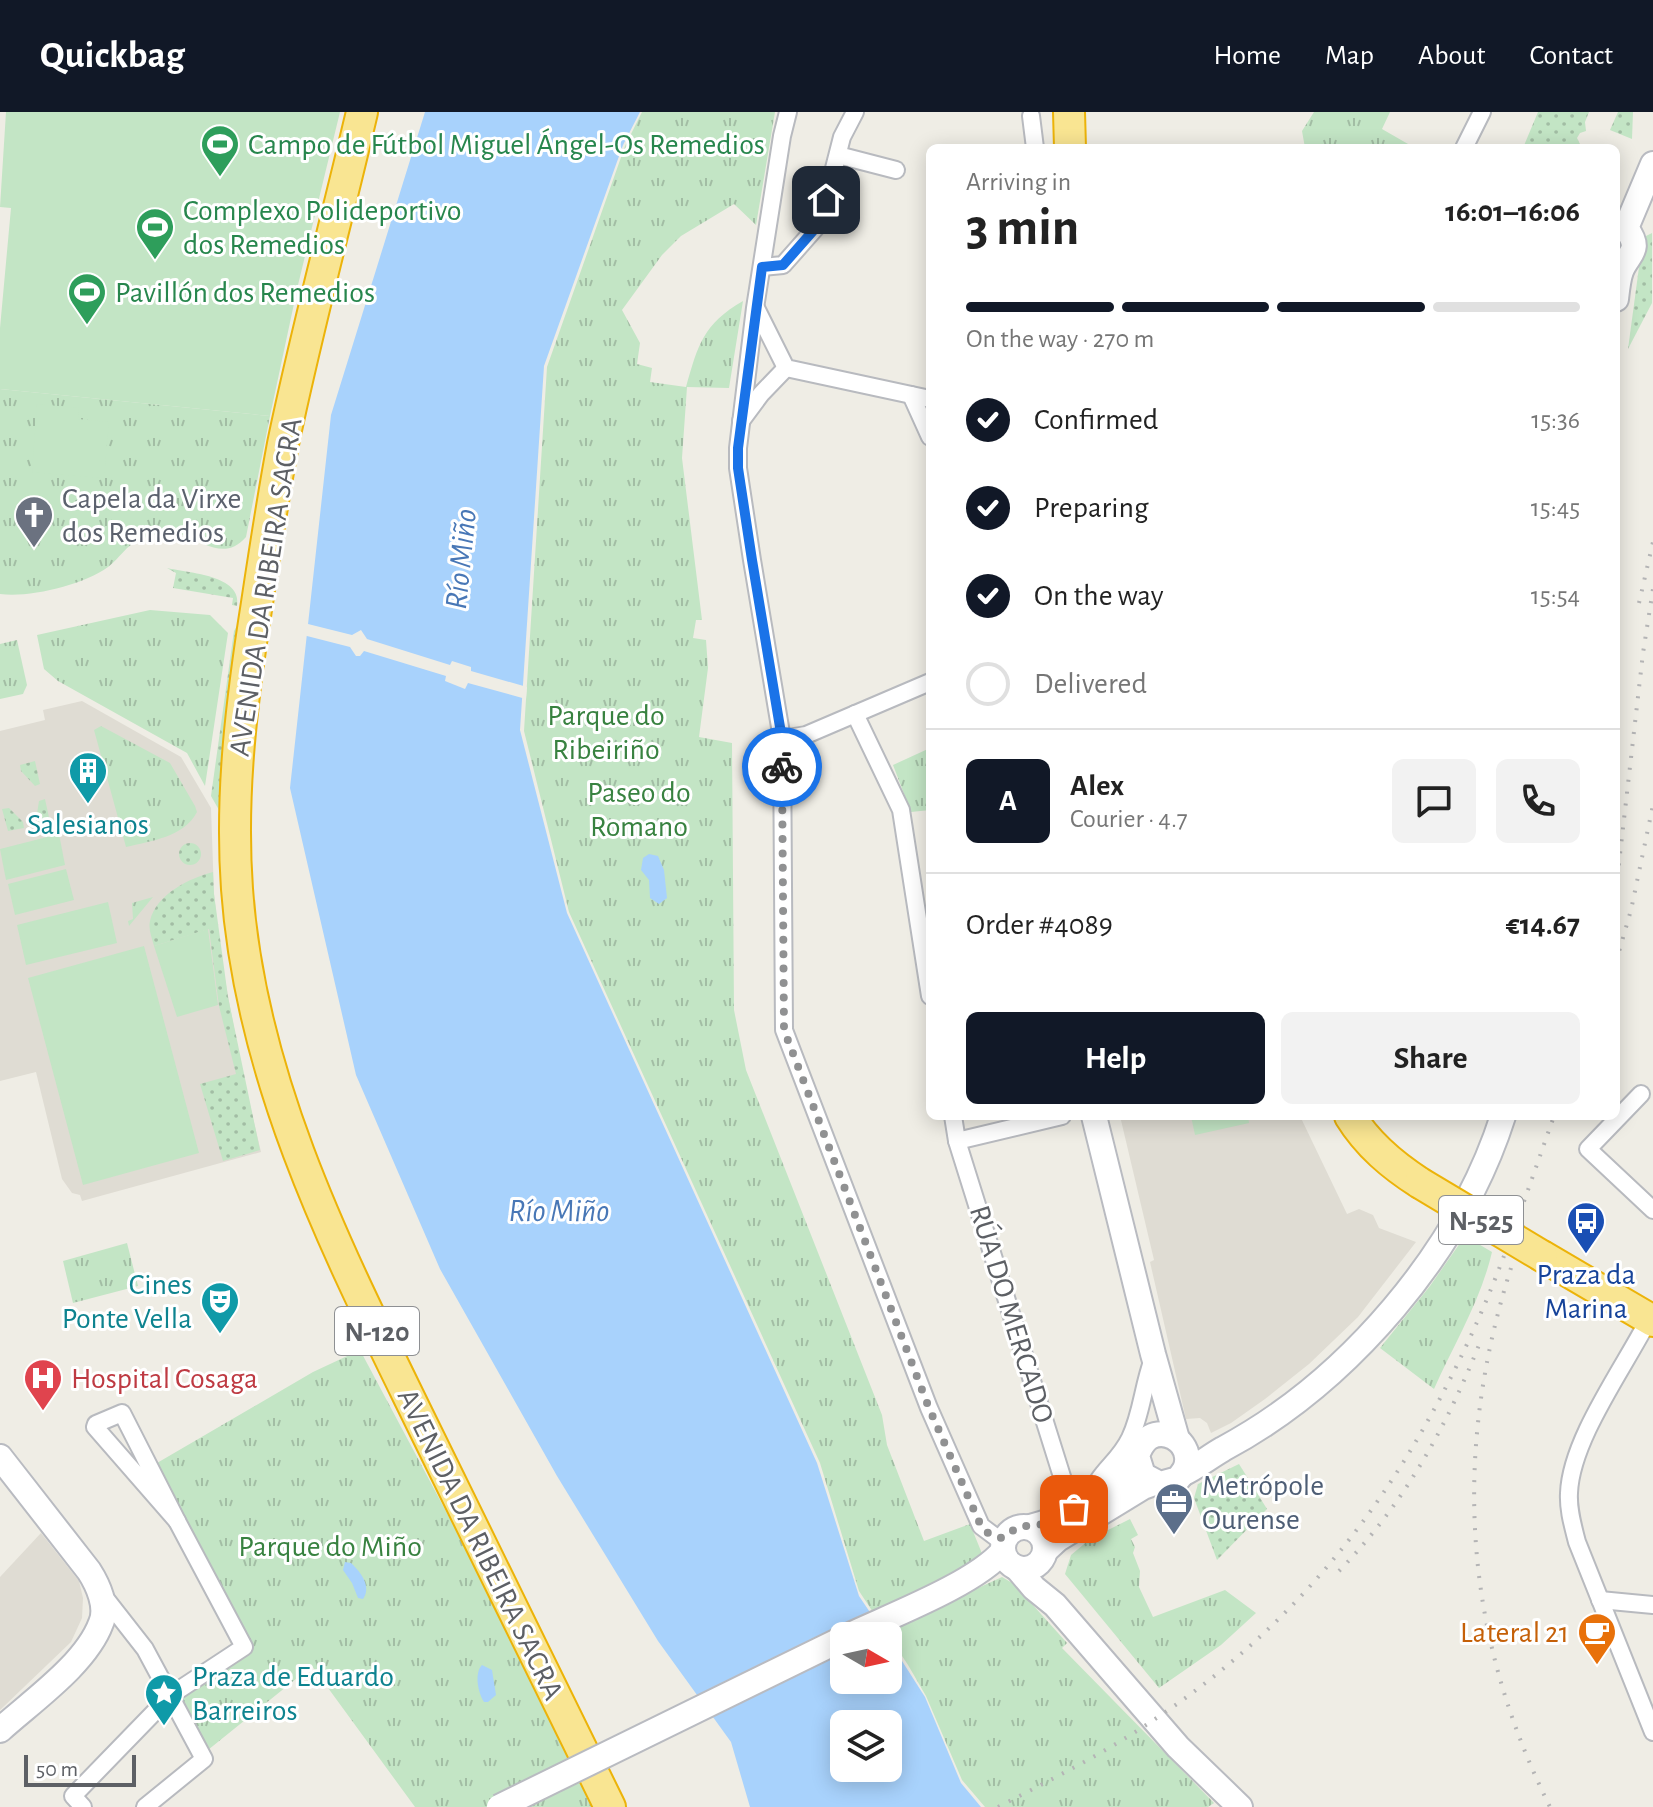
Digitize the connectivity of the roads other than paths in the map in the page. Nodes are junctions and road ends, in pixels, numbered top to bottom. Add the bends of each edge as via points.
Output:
1 (362, 112) edge
2 (788, 112) edge
3 (855, 112) edge
4 (1069, 112) edge
5 (1482, 112) edge
6 (1031, 116) dead end
7 (1653, 141) edge
8 (1034, 144) edge
9 (1070, 144) edge
10 (1466, 144) edge
11 (838, 155) junction
12 (1653, 164) edge
13 (896, 170) dead end
14 (1620, 218) edge
15 (1620, 218) edge
16 (1620, 221) edge
17 (762, 267) junction
18 (1620, 268) edge
19 (755, 308) junction
20 (786, 368) junction
21 (911, 395) junction
22 (926, 398) edge
23 (740, 423) junction
24 (926, 428) edge
25 (926, 684) edge
26 (855, 714) junction
27 (782, 739) junction
28 (926, 970) edge
29 (1641, 1094) dead end
30 (1620, 1116) edge
31 (954, 1120) edge
32 (1045, 1120) edge
33 (1095, 1120) edge
34 (1353, 1120) edge
35 (1502, 1120) edge
36 (1616, 1120) edge
37 (957, 1141) junction
38 (1653, 1210) edge
39 (1652, 1317) edge
40 (1154, 1358) junction
41 (1181, 1444) junction
42 (1140, 1445) junction
43 (1220, 1451) junction
44 (0, 1457) edge
45 (1182, 1474) junction
46 (1154, 1483) junction
47 (1066, 1513) junction
48 (177, 1521) junction
49 (1030, 1527) junction
50 (1009, 1554) junction
51 (1043, 1556) junction
52 (100, 1592) junction
53 (1600, 1600) junction
54 (1055, 1605) junction
55 (1653, 1605) edge
56 (876, 1622) edge
57 (95, 1634) junction
58 (830, 1645) edge
59 (145, 1649) junction
60 (171, 1695) junction
61 (0, 1730) edge
62 (1653, 1732) edge
63 (83, 1807) edge
64 (145, 1807) edge
65 (499, 1807) edge
66 (610, 1807) edge
67 (1240, 1807) edge

1 - 66 highway, AVENIDA DA RIBEIRA SACRA / N-120 via 283,443 242,701 235,825 242,942 266,1056 295,1148 349,1274
2 - 17 street
3 - 11 street
4 - 9 highway
5 - 10 street
6 - 8 street
7 - 14 main road
11 - 13 street
11 - 17 street via 820,223 783,265
12 - 15 main road
16 - 18 main road via 1634,250
17 - 19 street
19 - 20 street
19 - 23 street
20 - 21 street
20 - 23 street
21 - 22 street
21 - 24 street
23 - 27 street via 738,468
25 - 26 street
26 - 27 street
26 - 28 street via 901,810
27 - 50 street via 784,1030 929,1408 981,1526
29 - 30 street
31 - 37 street, RÚA DO MERCADO
32 - 37 street
33 - 40 main road
34 - 39 highway, N-525, bridge via 1386,1159 1420,1183
35 - 43 main road via 1472,1191 1385,1317 1299,1401
36 - 38 street via 1588,1149
37 - 47 street, RÚA DO MERCADO via 1064,1483
39 - 53 street via 1591,1425 1571,1476 1570,1517
40 - 41 main road
40 - 42 main road via 1154,1416
41 - 42 main road via 1164,1434
41 - 43 main road
41 - 45 main road via 1187,1462
42 - 46 main road via 1139,1469
42 - 47 main road via 1129,1470
43 - 45 main road
44 - 52 main road
45 - 46 main road via 1166,1484
46 - 51 main road via 1058,1539
47 - 49 main road
48 - 48 street via 122,1413 96,1424 95,1427
48 - 60 street via 244,1647
49 - 50 main road via 1018,1527
49 - 51 main road via 1044,1539
50 - 51 main road via 1031,1568
50 - 54 main road via 1034,1588
50 - 56 main road
51 - 54 main road
52 - 57 main road via 103,1621
52 - 59 street
53 - 55 street
53 - 62 street
54 - 67 main road via 1178,1747
57 - 59 street via 121,1633
57 - 61 main road via 79,1658
58 - 65 main road, bridge
59 - 60 street
60 - 63 street via 73,1796
60 - 64 street via 204,1759

